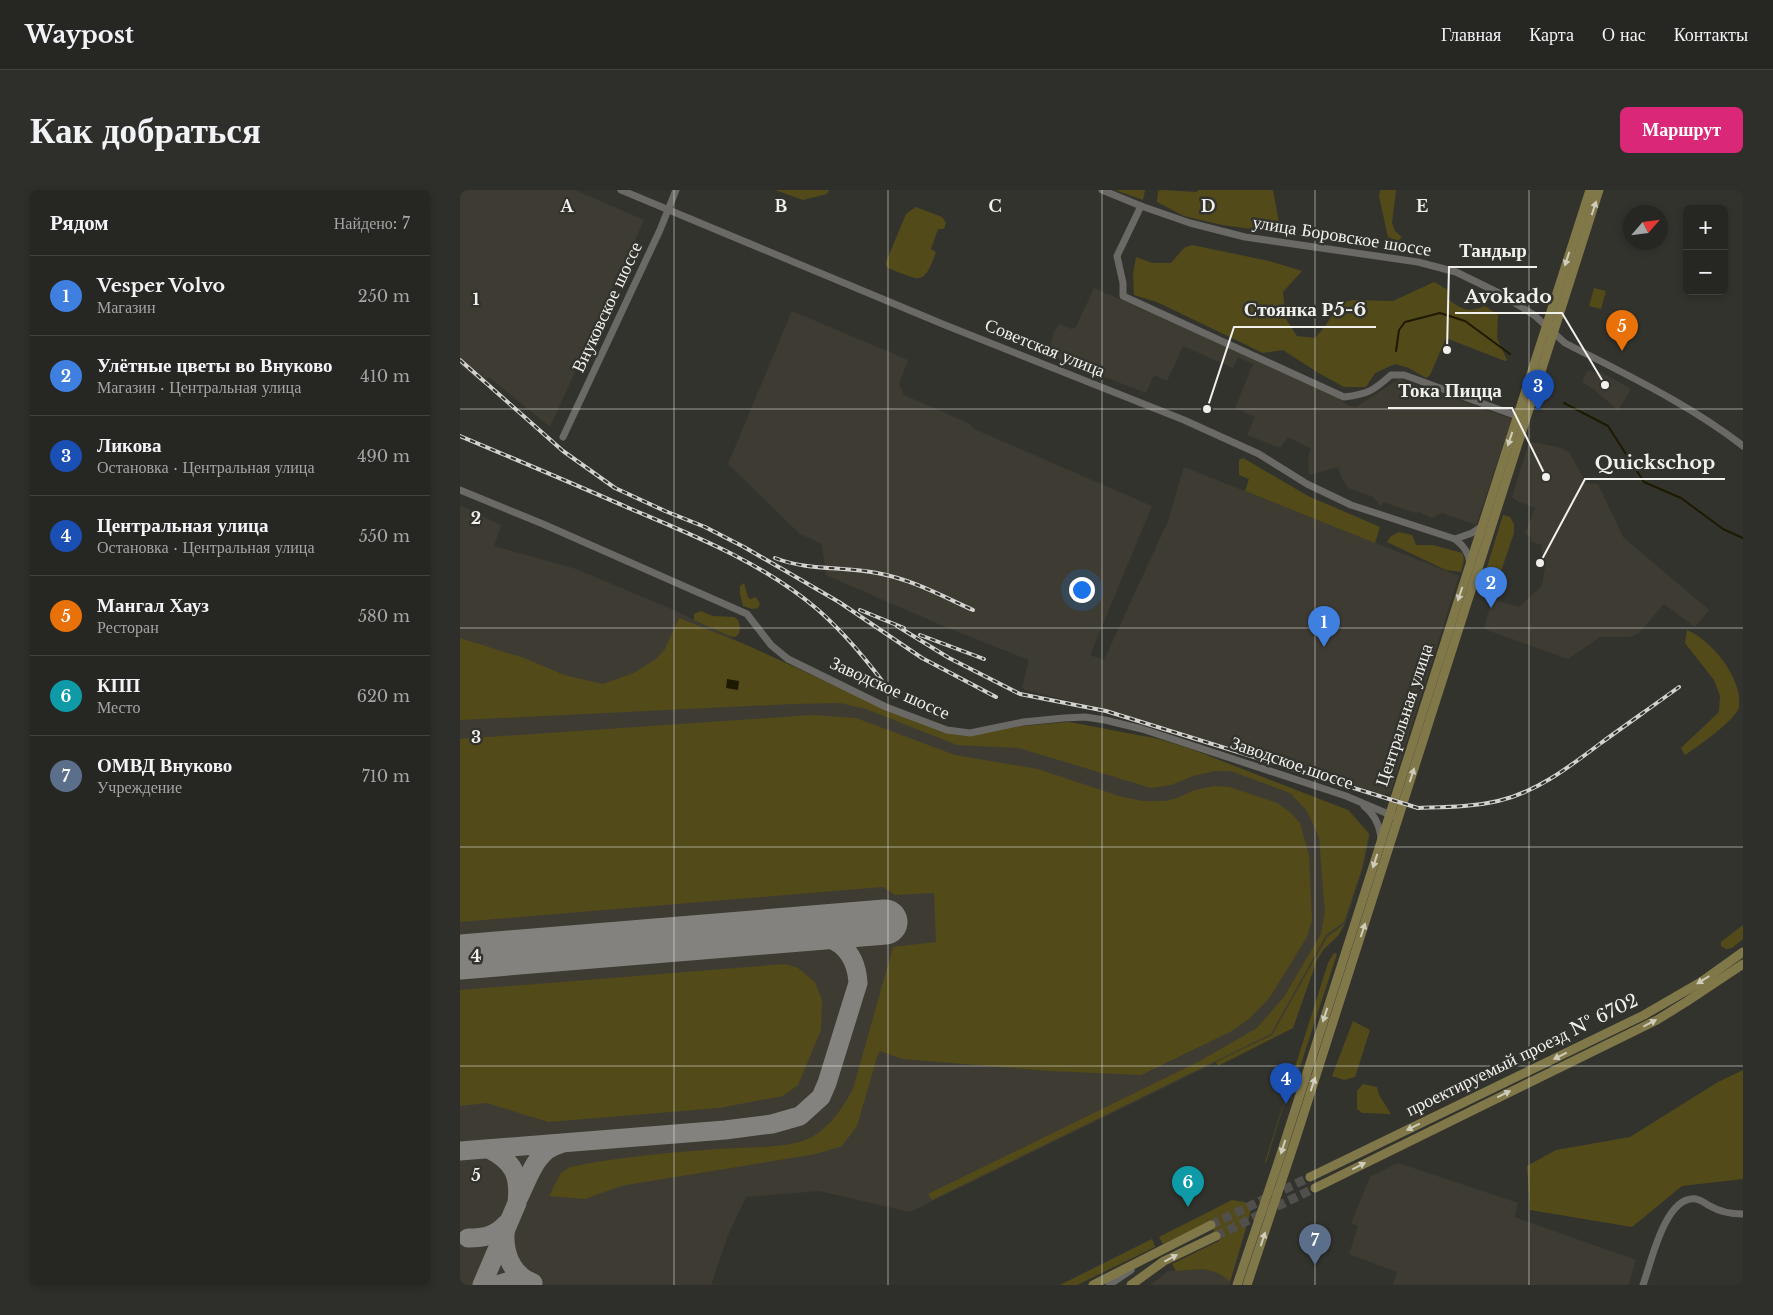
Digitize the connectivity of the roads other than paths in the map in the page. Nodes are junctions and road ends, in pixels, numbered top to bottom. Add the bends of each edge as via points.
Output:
1 (621, 190) edge
2 (676, 190) edge
3 (1105, 190) edge
4 (1590, 190) edge
5 (1599, 190) edge
6 (1141, 206) junction
7 (668, 211) junction
8 (1546, 326) junction
9 (1553, 334) junction
10 (1517, 416) junction
11 (563, 437) dead end
12 (1743, 446) edge
13 (460, 490) edge
14 (1482, 526) junction
15 (1455, 539) junction
16 (1470, 564) junction
17 (1358, 801) junction
18 (1390, 814) junction
19 (1397, 822) junction
20 (1381, 841) junction
21 (1743, 952) edge
22 (1743, 964) edge
23 (1310, 1177) tunnel mouth
24 (1315, 1188) tunnel mouth
25 (1743, 1214) edge
26 (1211, 1225) tunnel mouth
27 (1216, 1236) tunnel mouth
28 (1149, 1256) junction
29 (1093, 1285) edge
30 (1109, 1285) edge
31 (1131, 1285) edge
32 (1237, 1285) edge
33 (1247, 1285) edge
34 (1643, 1285) edge

1 - 7 street, Советская улица
2 - 7 street, Внуковское шоссе
3 - 6 street, улица Боровское шоссе
4 -> 8 main road, Центральная улица
9 -> 5 main road, Центральная улица
6 - 8 street, улица Боровское шоссе via 1244,237 1445,268 1499,293
6 - 10 street via 1117,256 1124,296 1344,397 1374,391 1392,375 1404,375
7 - 11 street, Внуковское шоссе
7 - 15 street, Советская улица via 1184,420 1259,454 1308,484 1351,504
8 - 9 street, улица Боровское шоссе
8 - 10 main road, Центральная улица
9 - 12 street, улица Боровское шоссе via 1687,408
19 -> 9 main road, Центральная улица
10 -> 14 main road, Центральная улица
13 - 17 street, Заводское шоссе via 747,614 771,645 788,659 886,706 947,730 970,733 1023,722 1064,718 1104,720 1149,731
14 - 15 street
14 - 16 main road, Центральная улица
15 - 16 street via 1468,553
16 -> 18 main road, Центральная улица
17 - 18 street, Заводское шоссе
17 - 20 street via 1376,820
18 - 19 street, Заводское шоссе
18 - 20 main road, Центральная улица
33 -> 19 main road, Центральная улица
20 -> 32 main road, Центральная улица
21 -> 23 main road, проектируемый проезд № 6702 via 1701,982 1644,1015
24 -> 22 main road, проектируемый проезд № 6702 via 1657,1020
25 - 34 street via 1720,1211 1694,1199 1679,1204 1657,1239
26 - 28 main road
31 -> 27 main road via 1164,1261
28 - 29 main road
28 - 30 street

